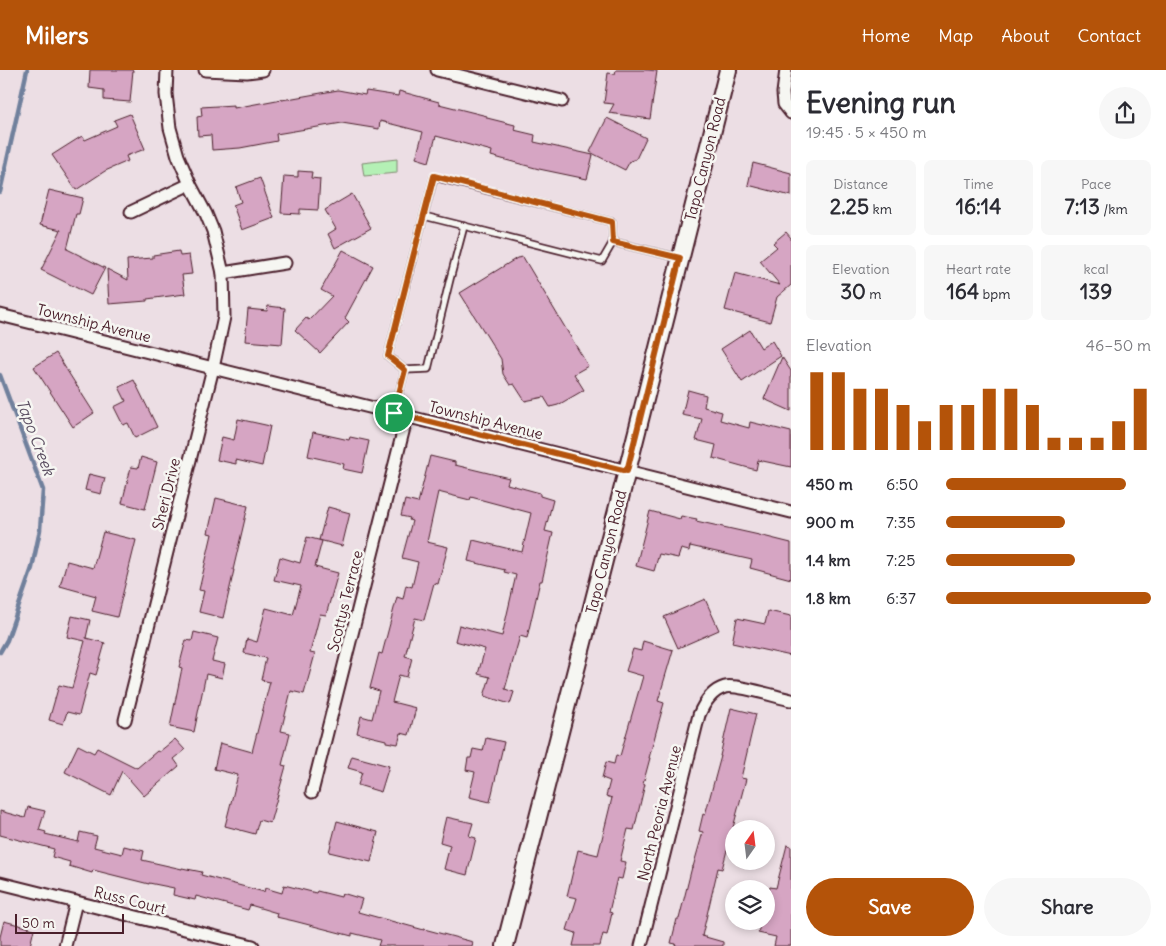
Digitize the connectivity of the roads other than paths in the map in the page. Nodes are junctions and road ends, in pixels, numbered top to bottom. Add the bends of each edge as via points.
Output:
1 (167, 70) edge
2 (205, 70) edge
3 (263, 70) edge
4 (437, 70) edge
5 (728, 70) edge
6 (786, 70) edge
7 (562, 101) dead end
8 (791, 113) edge
9 (190, 184) junction
10 (131, 212) dead end
11 (424, 216) junction
12 (464, 226) junction
13 (613, 242) junction
14 (680, 258) junction
15 (285, 263) dead end
16 (223, 273) junction
17 (0, 315) edge
18 (213, 368) junction
19 (405, 370) junction
20 (394, 413) junction
21 (407, 416) junction
22 (627, 471) junction
23 (791, 512) edge
24 (791, 700) edge
25 (125, 720) dead end
26 (312, 792) dead end
27 (0, 883) edge
28 (76, 902) junction
29 (65, 946) edge
30 (253, 946) edge
31 (505, 946) edge
32 (641, 946) edge

1 - 9 street, Sheri Drive via 170,128
2 - 3 street
4 - 7 street
5 - 14 main road, Tapo Canyon Road
6 - 8 street via 784,104
9 - 10 street
9 - 16 street, Sheri Drive via 213,232
11 - 12 lane
11 - 13 lane via 434,176 612,222
11 - 19 lane via 388,356
12 - 13 lane via 602,261
12 - 19 lane via 428,369
13 - 14 lane
14 - 22 main road, Tapo Canyon Road
15 - 16 street
16 - 18 street, Sheri Drive via 224,317
17 - 18 street, Township Avenue
18 - 20 street, Township Avenue
18 - 25 street, Sheri Drive
19 - 20 lane
20 - 21 street, Township Avenue
21 - 22 street, Township Avenue
21 - 26 street, Scottys Terrace
22 - 23 street, Township Avenue
22 - 31 main road, Tapo Canyon Road
24 - 32 street, North Peoria Avenue via 738,687 725,687 704,702
27 - 28 street, Russ Court
28 - 29 street
28 - 30 street, Russ Court

